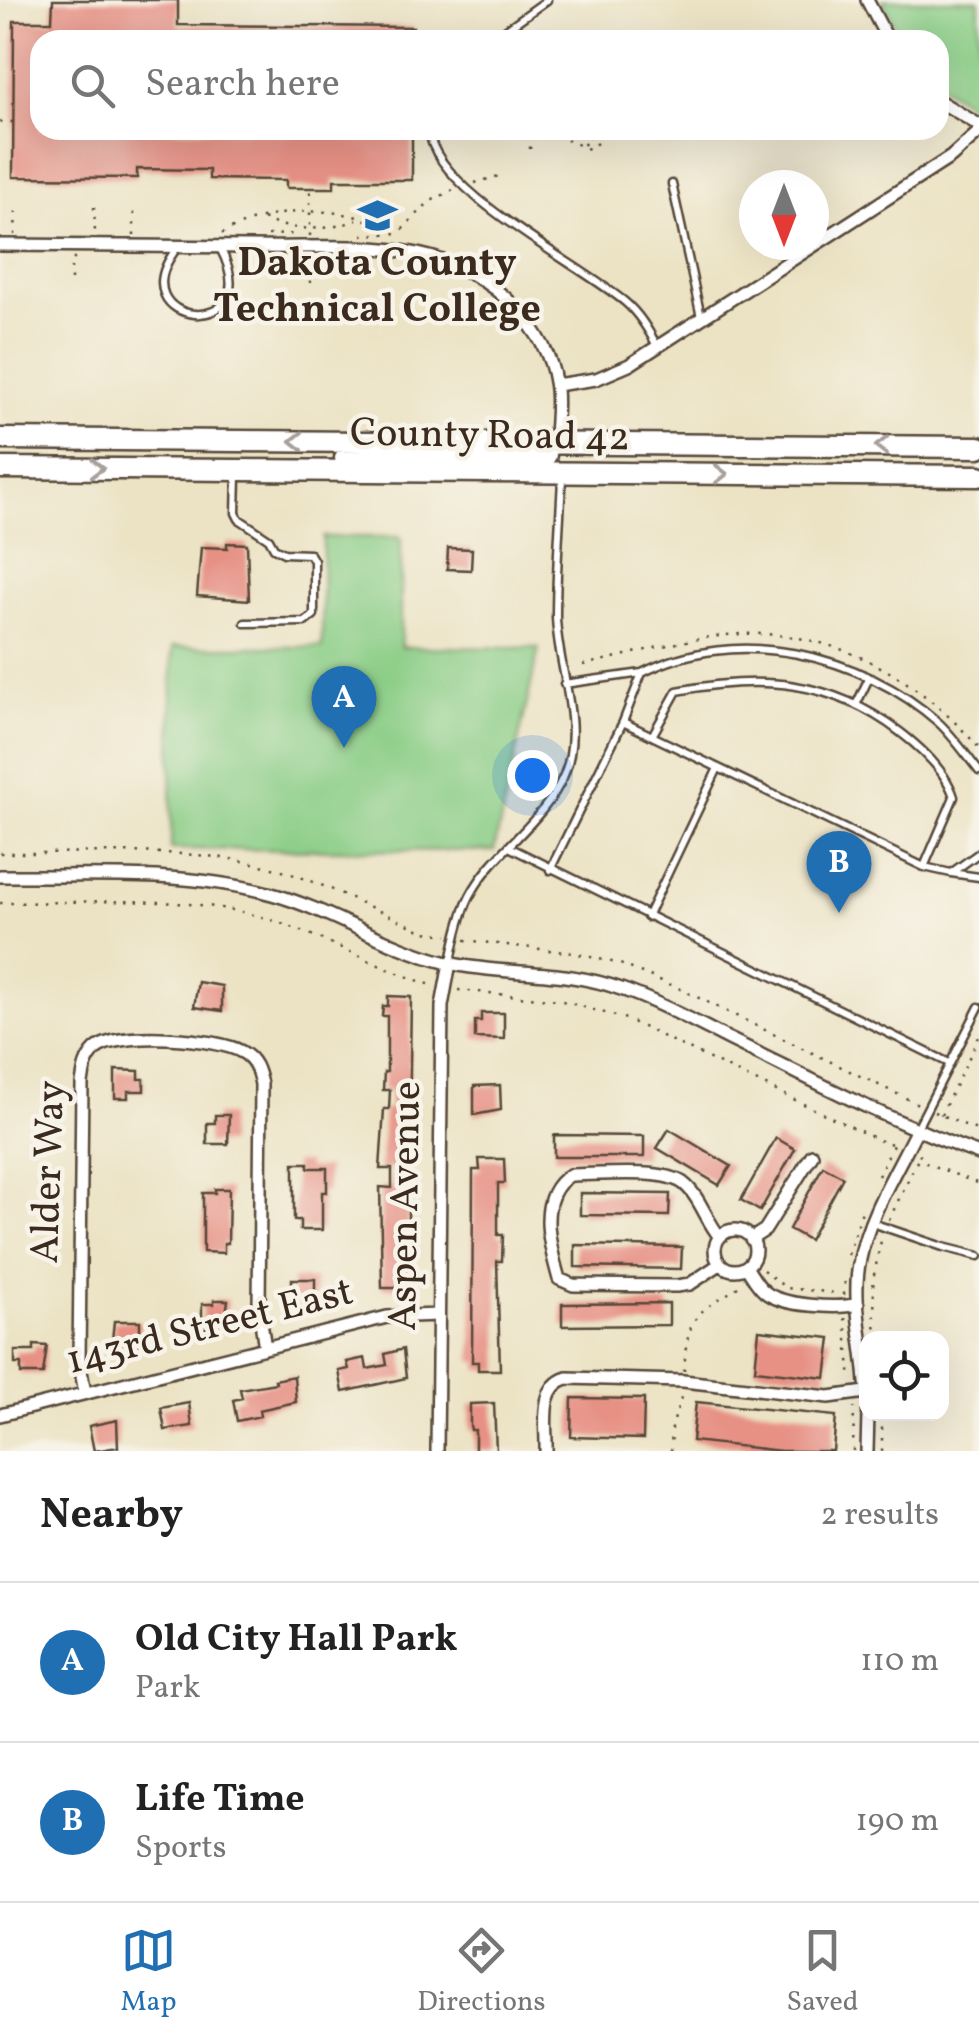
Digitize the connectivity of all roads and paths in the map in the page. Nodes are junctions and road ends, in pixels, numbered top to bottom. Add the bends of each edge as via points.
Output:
1 (547, 0) edge
2 (867, 0) edge
3 (504, 30) edge
4 (883, 30) edge
5 (949, 108) edge
6 (0, 122) edge
7 (14, 122) dead end
8 (979, 128) edge
9 (431, 140) edge
10 (530, 140) edge
11 (568, 140) edge
12 (583, 146) dead end
13 (530, 149) dead end
14 (502, 175) dead end
15 (672, 184) dead end
16 (463, 186) junction
17 (310, 188) dead end
18 (16, 206) dead end
19 (134, 207) dead end
20 (310, 212) junction
21 (261, 218) junction
22 (359, 219) junction
23 (310, 224) dead end
24 (326, 234) dead end
25 (359, 234) dead end
26 (392, 235) junction
27 (16, 236) dead end
28 (134, 238) dead end
29 (231, 238) dead end
30 (263, 238) dead end
31 (0, 245) edge
32 (177, 247) junction
33 (219, 247) junction
34 (702, 318) junction
35 (658, 347) junction
36 (556, 385) junction
37 (0, 438) edge
38 (50, 439) junction
39 (555, 443) junction
40 (818, 445) junction
41 (979, 446) edge
42 (0, 447) edge
43 (0, 468) edge
44 (238, 470) junction
45 (281, 470) junction
46 (562, 473) junction
47 (979, 476) edge
48 (244, 623) dead end
49 (642, 673) junction
50 (869, 678) junction
51 (564, 684) junction
52 (857, 703) junction
53 (623, 722) junction
54 (652, 736) junction
55 (718, 768) junction
56 (979, 771) edge
57 (510, 848) junction
58 (979, 853) edge
59 (0, 854) edge
60 (924, 867) junction
61 (550, 870) junction
62 (952, 873) junction
63 (0, 876) edge
64 (979, 876) edge
65 (0, 903) edge
66 (647, 917) junction
67 (455, 938) junction
68 (450, 963) junction
69 (445, 988) junction
70 (979, 1007) edge
71 (979, 1037) edge
72 (950, 1063) junction
73 (927, 1109) junction
74 (941, 1115) junction
75 (916, 1131) junction
76 (979, 1131) edge
77 (907, 1149) junction
78 (979, 1154) edge
79 (812, 1155) dead end
80 (920, 1156) junction
81 (979, 1184) edge
82 (871, 1223) junction
83 (885, 1229) junction
84 (720, 1237) junction
85 (751, 1239) junction
86 (979, 1256) edge
87 (720, 1264) junction
88 (748, 1275) junction
89 (844, 1294) dead end
90 (858, 1304) junction
91 (438, 1316) junction
92 (861, 1331) edge
93 (876, 1331) edge
94 (265, 1348) junction
95 (683, 1381) junction
96 (85, 1392) junction
97 (859, 1393) edge
98 (0, 1416) edge
99 (868, 1421) edge
100 (882, 1421) edge
101 (437, 1451) edge
102 (546, 1451) edge
103 (671, 1451) edge
104 (867, 1451) edge
105 (882, 1451) edge

1 - 3 lane
2 - 4 street
5 - 8 street
6 - 7 path
8 - 34 street via 952,157
9 - 16 lane via 435,155
10 - 13 path
11 - 12 path
14 - 16 path
15 - 34 lane
16 - 26 path via 428,202
16 - 35 lane via 624,301
17 - 20 path
18 - 27 path
19 - 28 path
20 - 21 path
20 - 22 path
20 - 23 path
21 - 22 path via 310,228
21 - 29 path via 217,238
22 - 26 path
24 - 30 path
25 - 26 path
31 - 32 street
32 - 33 street
32 - 33 lane via 163,271 163,289 178,311 197,316 215,311 229,294 230,271
33 - 36 street via 377,249 444,259 491,284 529,322
34 - 35 street
35 - 36 street via 618,372
36 - 39 street
37 - 38 highway, County Road 42
39 -> 38 highway, County Road 42
38 - 42 highway
39 - 40 highway, County Road 42
39 - 45 highway via 551,454 541,456 353,457
41 -> 40 highway, County Road 42
40 - 46 highway via 749,456 576,458
43 -> 44 highway, County Road 42
44 - 45 highway, County Road 42
44 - 48 lane via 239,519 274,548 314,560 314,615 305,622
45 - 46 highway, County Road 42
46 -> 47 highway, County Road 42
46 - 51 lane via 556,620
49 - 50 lane via 708,652 766,650 826,660
49 - 51 lane
49 - 53 lane
50 - 52 lane
50 - 56 lane via 939,723
51 - 57 lane via 573,732 564,774
52 - 54 lane via 800,686 722,682 677,691
52 - 60 lane via 918,745 950,787 954,797
53 - 54 lane
53 - 61 lane
54 - 55 lane
55 - 60 lane
55 - 66 lane
57 - 61 lane
57 - 67 lane via 470,896
58 - 62 lane
59 - 67 path via 238,860
60 - 62 lane
61 - 66 lane
62 - 64 lane
63 - 68 street via 229,883
65 - 69 path via 234,910
66 - 72 lane
67 - 68 lane
67 - 73 path via 620,964
68 - 69 street, Aspen Avenue
68 - 75 street via 565,974 622,989
69 - 77 path via 558,1000 626,1019
69 - 91 street, Aspen Avenue
70 - 72 lane
71 - 74 path
72 - 73 lane
73 - 74 path
73 - 75 lane
74 - 76 path
75 - 77 street
75 - 78 street
77 - 80 path
77 - 82 street
79 - 85 street via 764,1230
80 - 81 path
80 - 83 path
82 - 83 lane
82 - 90 street via 859,1261
83 - 86 lane
83 - 93 path via 872,1280
84 - 85 street via 736,1230
84 - 87 street via 714,1250
84 - 87 street via 693,1194 666,1176 570,1175 560,1182 547,1230 559,1279 573,1285 677,1286
85 - 88 street
87 - 88 street
88 - 89 path via 764,1269 786,1288
88 - 90 street via 777,1300
88 - 95 path via 694,1319
90 - 92 street
91 - 94 street, 143rd Street East via 388,1317
91 - 101 street, Aspen Avenue
94 - 96 street, 143rd Street East
94 - 96 street, Alder Way via 256,1064 218,1044 119,1040 99,1046 85,1062 82,1084 79,1360
95 - 97 street via 829,1396
95 - 102 street via 554,1382
95 - 103 path
96 - 98 street, 143rd Street East
99 - 104 street
100 - 105 path

